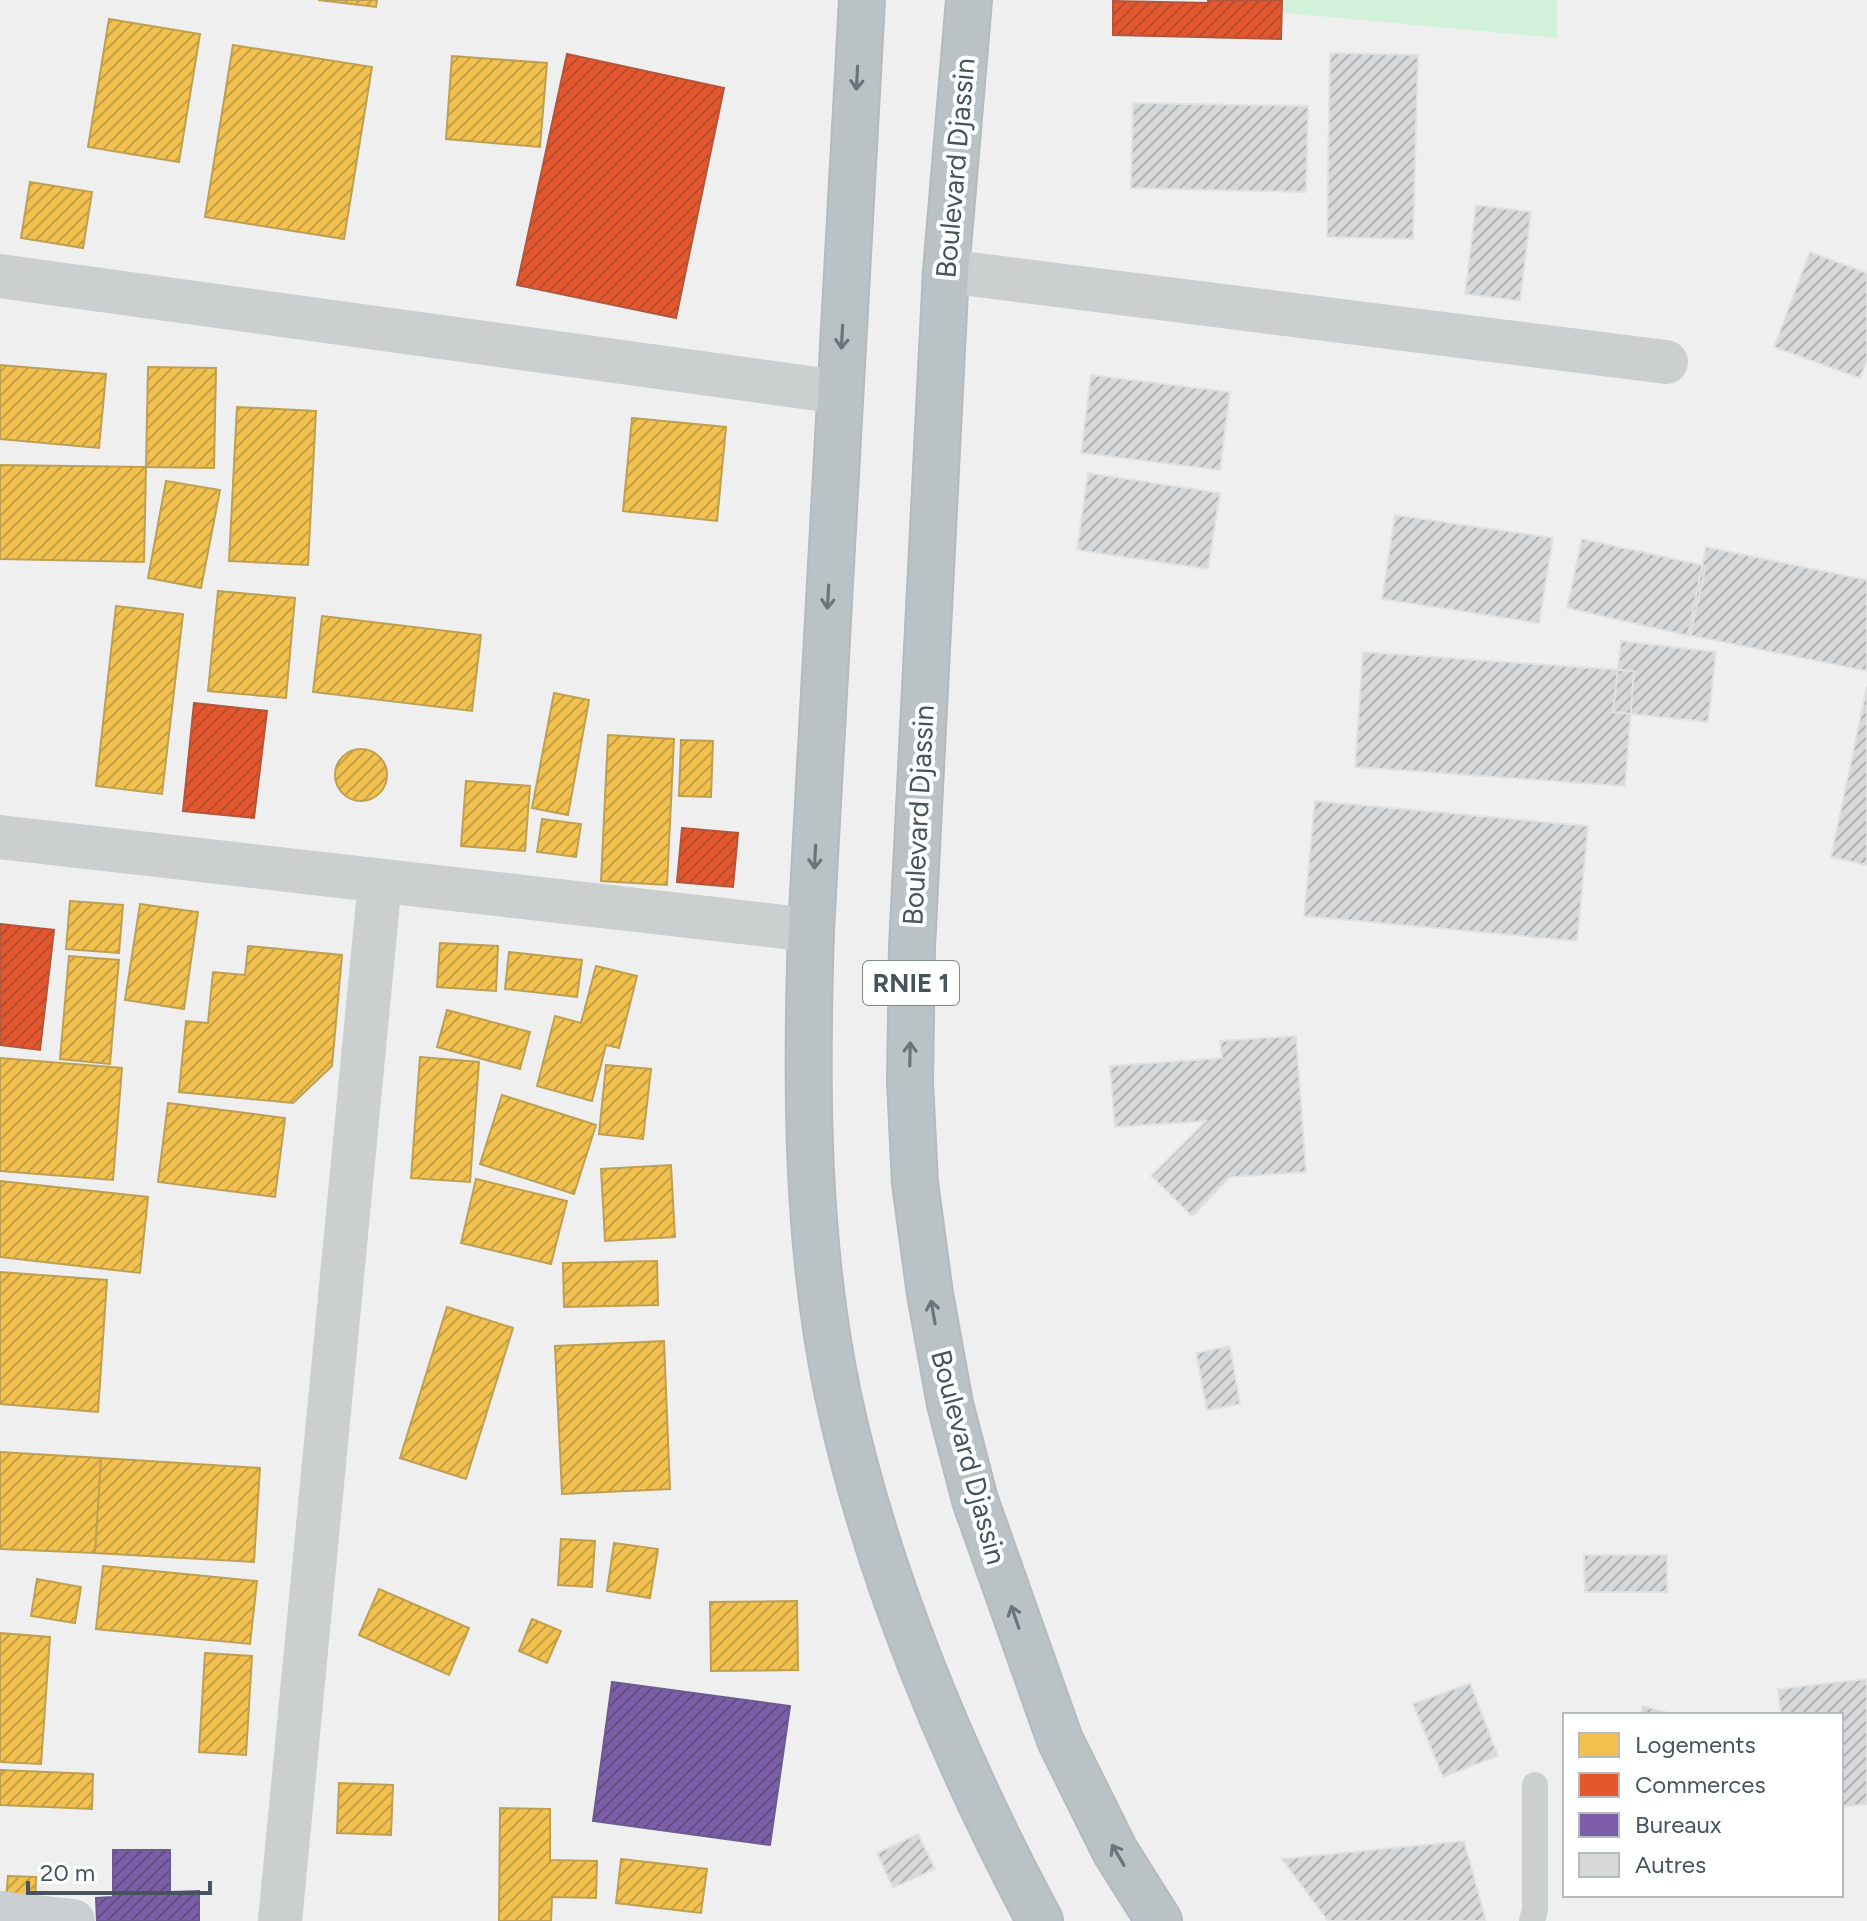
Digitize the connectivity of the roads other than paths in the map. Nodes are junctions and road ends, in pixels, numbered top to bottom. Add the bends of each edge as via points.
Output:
1 (862, 0) edge
2 (969, 0) edge
3 (946, 271) junction
4 (0, 276) edge
5 (1666, 362) dead end
6 (839, 392) junction
7 (0, 837) edge
8 (380, 881) junction
9 (811, 930) junction
10 (1535, 1785) dead end
11 (0, 1913) edge
12 (73, 1921) edge
13 (280, 1921) edge
14 (1040, 1921) edge
15 (1159, 1921) edge
16 (1532, 1921) edge

1 -> 6 highway
2 - 3 highway, Boulevard Djassin / RNIE 1
3 - 5 street
15 -> 3 highway, Boulevard Djassin / RNIE 1 via 1115,1851 1060,1740 975,1500 950,1404 915,1183 912,947
4 - 6 street
6 -> 9 highway
7 - 8 street
8 - 9 street
8 - 13 street
9 - 14 highway via 811,1169 821,1288 838,1394 866,1506 908,1625 1006,1858
10 - 16 lane
11 - 12 main road

